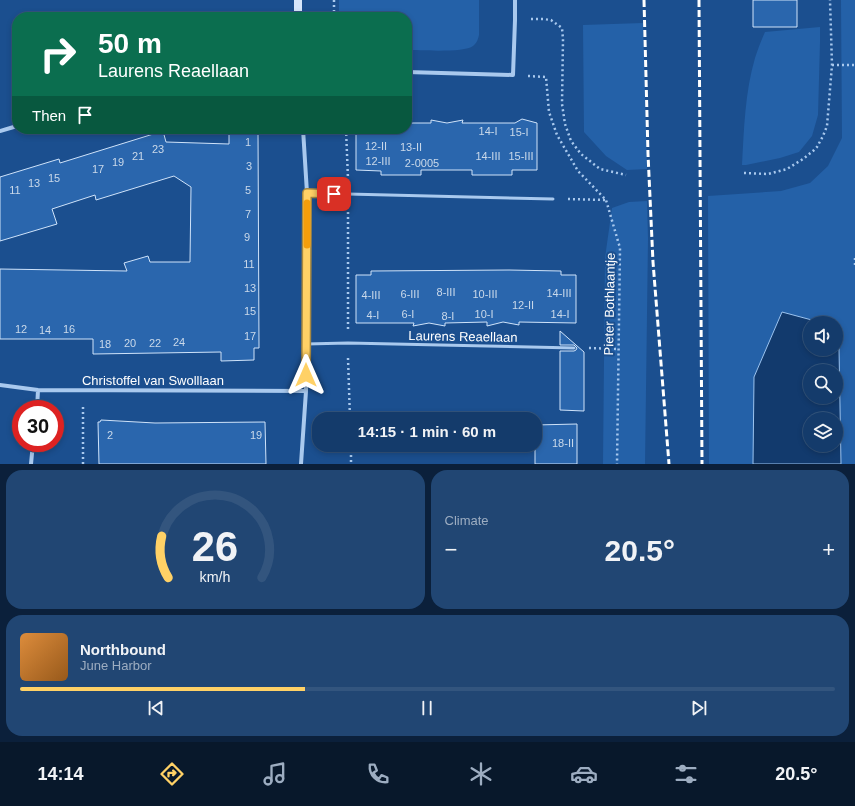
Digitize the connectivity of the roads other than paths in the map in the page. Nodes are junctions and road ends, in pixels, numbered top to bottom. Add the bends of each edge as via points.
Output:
1 (298, 0) edge
2 (515, 0) edge
3 (298, 12) edge
4 (412, 72) edge
5 (12, 127) edge
6 (0, 131) edge
7 (304, 134) edge
8 (307, 193) junction
9 (553, 199) road end
10 (306, 344) junction
11 (574, 348) road end
12 (0, 385) edge
13 (38, 390) junction
14 (306, 391) junction
15 (37, 400) edge
16 (32, 452) edge
17 (31, 464) edge
18 (301, 464) edge

1 - 3 street
2 - 4 street via 513,75
5 - 6 street
7 - 8 street
8 - 9 lane
8 - 10 street
10 - 11 lane, Laurens Reaellaan
10 - 14 street
12 - 13 street, Christoffel van Swolllaan
13 - 14 street, Christoffel van Swolllaan
13 - 15 street
14 - 18 street
16 - 17 street

